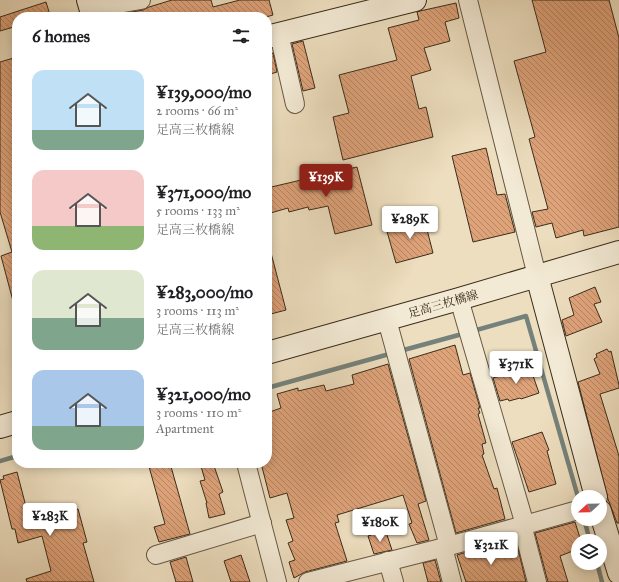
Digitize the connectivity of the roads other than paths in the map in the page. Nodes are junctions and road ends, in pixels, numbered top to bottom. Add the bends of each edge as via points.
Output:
1 (141, 0) edge
2 (415, 0) edge
3 (468, 0) edge
4 (90, 9) edge
5 (273, 36) edge
6 (295, 104) dead end
7 (619, 252) edge
8 (537, 276) junction
9 (459, 300) junction
10 (386, 320) junction
11 (272, 352) edge
12 (12, 423) edge
13 (0, 427) edge
14 (247, 468) edge
15 (594, 490) edge
16 (571, 512) edge
17 (262, 523) junction
18 (525, 524) junction
19 (607, 524) edge
20 (614, 537) edge
21 (446, 547) junction
22 (156, 555) dead end
23 (388, 561) junction
24 (619, 573) edge
25 (352, 576) edge
26 (277, 582) edge
27 (308, 582) edge
28 (394, 582) edge
29 (452, 582) edge
30 (537, 582) edge

1 - 4 street
2 - 5 street
3 - 8 street
5 - 6 street
7 - 8 street, 足高三枚橋線
8 - 9 street, 足高三枚橋線
8 - 15 street
9 - 10 street, 足高三枚橋線
9 - 18 street
10 - 11 street, 足高三枚橋線
10 - 21 street
12 - 13 street
14 - 17 street
16 - 18 street
17 - 22 street
17 - 26 street
18 - 21 street
18 - 30 street via 524,532
19 - 20 street
20 - 24 street
21 - 23 street
21 - 29 street
23 - 25 street
23 - 28 street
25 - 27 street

